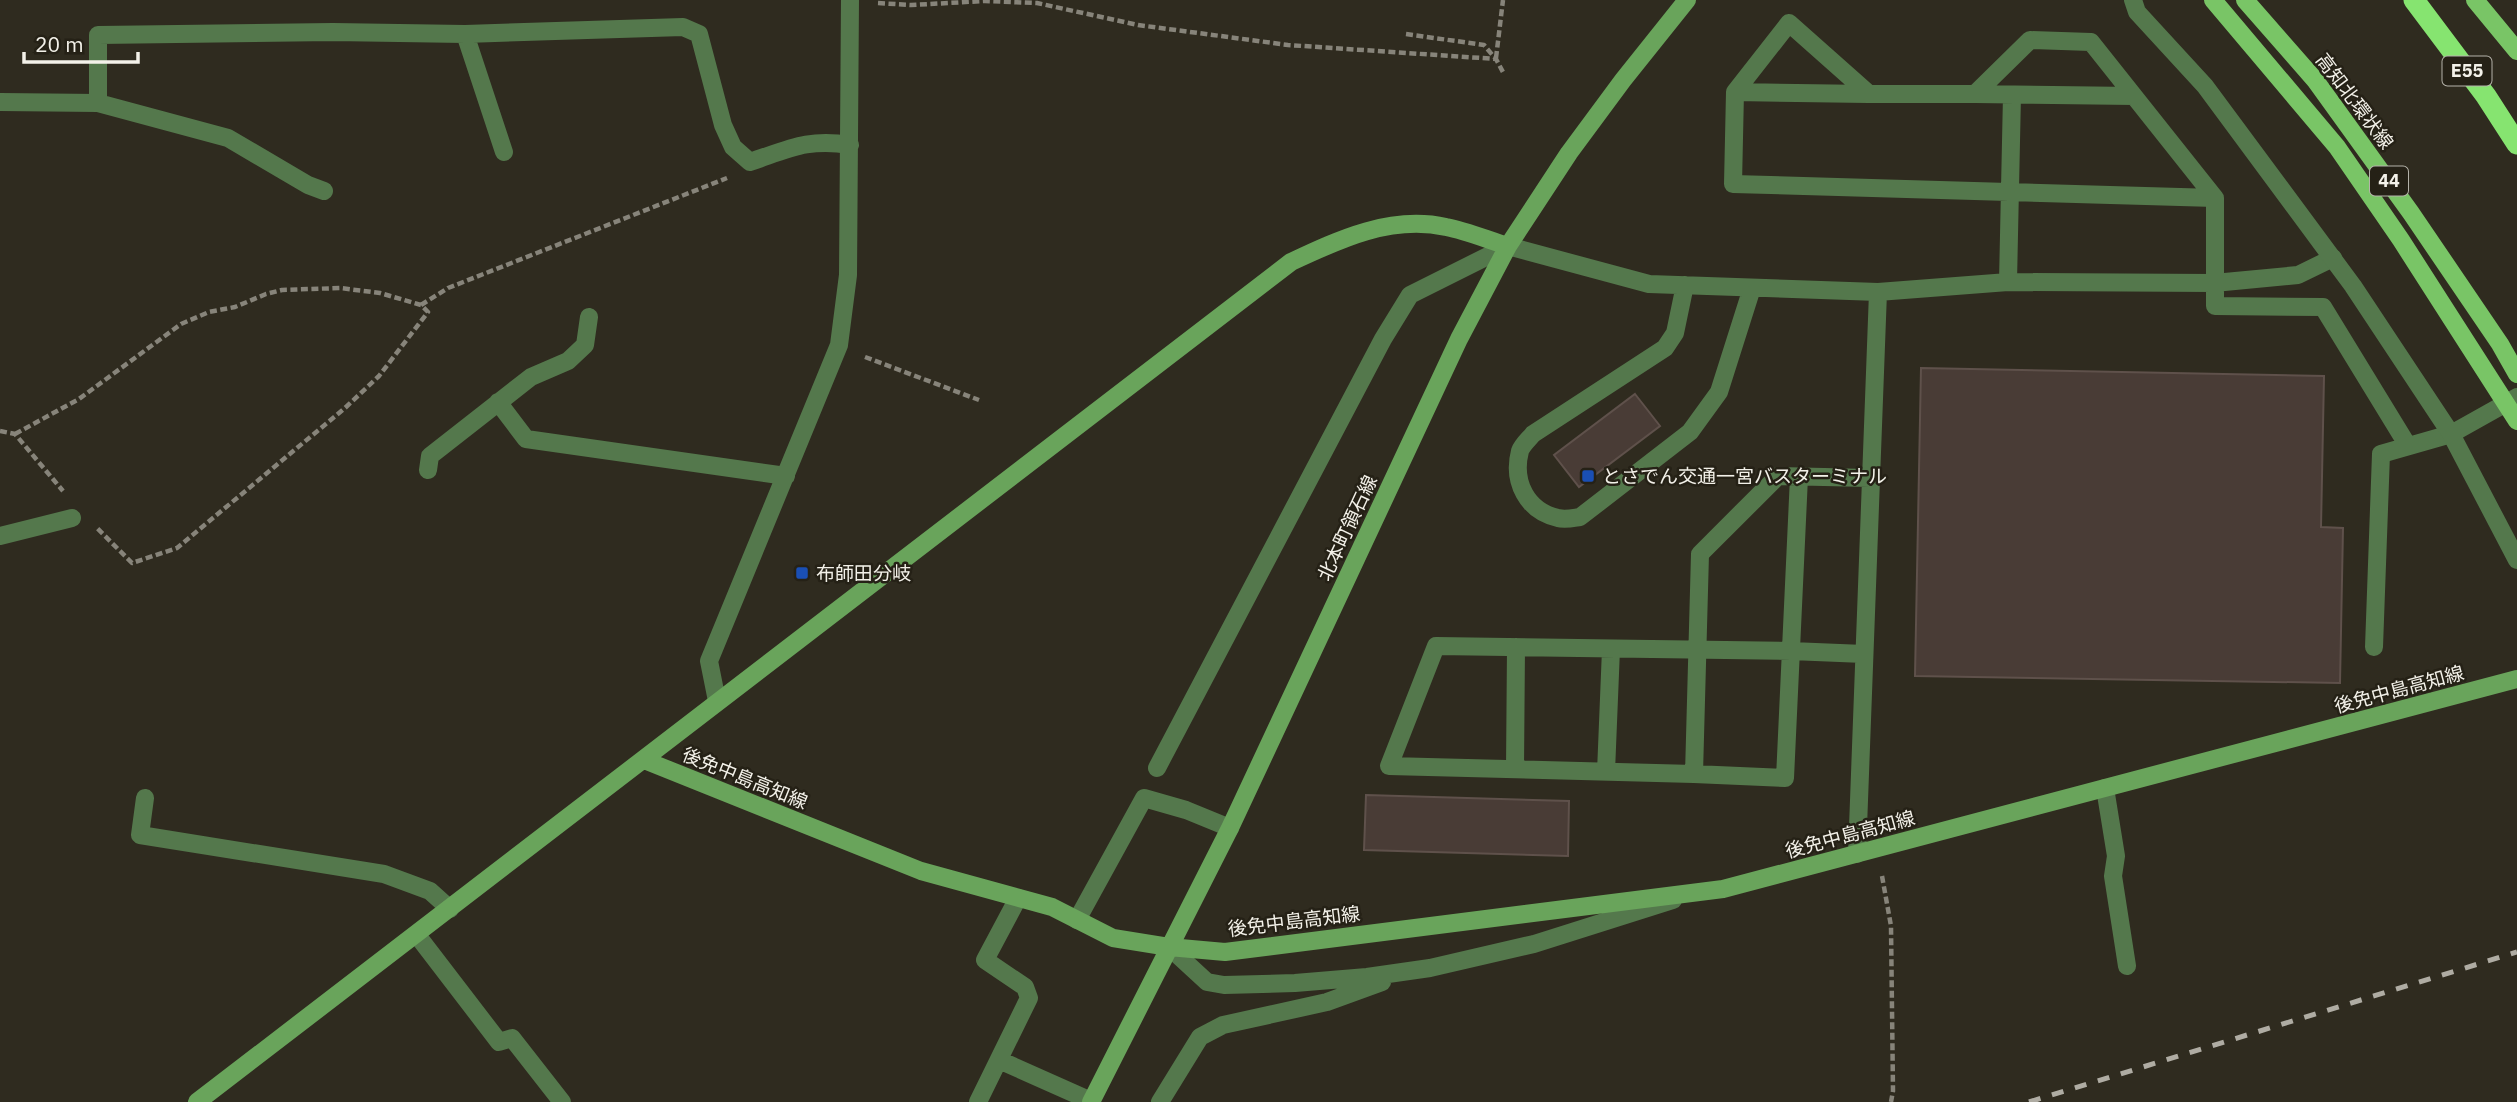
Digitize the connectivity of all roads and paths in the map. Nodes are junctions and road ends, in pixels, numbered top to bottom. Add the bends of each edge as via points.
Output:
1 (849, 0) edge
2 (1503, 0) edge
3 (1687, 0) edge
4 (2133, 0) edge
5 (2213, 0) edge
6 (2245, 0) edge
7 (2414, 0) edge
8 (2475, 0) edge
9 (875, 3) dead end
10 (465, 34) junction
11 (1406, 34) dead end
12 (2517, 51) edge
13 (1496, 58) junction
14 (1504, 74) dead end
15 (1735, 92) junction
16 (1869, 94) junction
17 (1975, 94) junction
18 (2012, 95) junction
19 (2134, 96) junction
20 (0, 102) edge
21 (98, 103) junction
22 (2517, 144) edge
23 (850, 145) junction
24 (504, 152) dead end
25 (750, 162) junction
26 (324, 191) dead end
27 (2011, 192) junction
28 (2215, 198) junction
29 (1508, 246) junction
30 (2333, 258) junction
31 (2008, 282) junction
32 (2214, 283) junction
33 (1685, 285) junction
34 (1752, 288) junction
35 (1878, 292) junction
36 (421, 305) junction
37 (589, 317) dead end
38 (839, 345) junction
39 (2517, 374) edge
40 (2517, 397) edge
41 (979, 400) dead end
42 (498, 402) junction
43 (2517, 421) edge
44 (0, 431) edge
45 (15, 434) junction
46 (2451, 434) junction
47 (2408, 446) junction
48 (428, 470) dead end
49 (786, 476) junction
50 (1799, 477) junction
51 (1870, 478) junction
52 (65, 495) dead end
53 (72, 518) dead end
54 (93, 524) dead end
55 (0, 536) edge
56 (2517, 560) edge
57 (2374, 647) dead end
58 (1516, 648) junction
59 (1611, 649) junction
60 (1698, 651) junction
61 (1791, 651) junction
62 (1864, 654) junction
63 (2517, 679) edge
64 (717, 701) junction
65 (644, 760) junction
66 (1157, 768) dead end
67 (1515, 769) junction
68 (1606, 772) junction
69 (1694, 774) junction
70 (2105, 788) junction
71 (145, 798) dead end
72 (1230, 828) junction
73 (1877, 849) junction
74 (1857, 854) junction
75 (1696, 893) junction
76 (1018, 898) junction
77 (450, 909) junction
78 (1077, 920) junction
79 (417, 935) junction
80 (1169, 947) junction
81 (2127, 965) dead end
82 (1415, 970) junction
83 (999, 1060) junction
84 (197, 1102) edge
85 (562, 1102) edge
86 (978, 1102) edge
87 (1091, 1102) edge
88 (1160, 1102) edge
89 (1891, 1102) edge

1 - 23 street
2 - 13 path
3 - 29 main road, 北本町領石線 via 1569,153
4 - 30 street via 2137,12 2205,86
5 - 43 main road, 44 via 2337,147
6 - 39 main road, 高知北環状線 / 44 via 2315,80 2412,212
7 - 22 highway, E55
8 - 12 main road
9 - 13 path via 1037,3 1138,24 1288,45
10 - 21 street via 98,35
10 - 24 street
10 - 25 street via 683,27 699,34 723,125 733,147
11 - 13 path via 1485,45
13 - 14 path
15 - 16 street
15 - 16 street via 1788,23
15 - 27 street via 1733,184
16 - 17 street
17 - 18 street
17 - 19 street via 2030,40 2091,41
18 - 19 street
18 - 27 street
19 - 28 street
20 - 21 street
21 - 26 street via 228,138
23 - 25 street via 805,143
23 - 38 street via 848,275
25 - 36 path via 742,172 448,288
27 - 28 street
27 - 31 street
28 - 32 street
29 - 33 street via 1649,284
29 - 64 main road via 1445,226 1392,225 1346,236 1292,262
29 - 66 street via 1410,295
29 - 72 main road, 北本町領石線 via 1453,352
30 - 32 street via 2298,275
30 - 46 street
31 - 32 street
31 - 35 street
32 - 47 street via 2215,306 2323,307
33 - 34 street
33 - 34 street via 1675,332 1665,348 1533,434 1521,449 1521,490 1536,510 1560,519 1580,517 1690,432 1719,392
34 - 35 street
35 - 51 street
36 - 45 path via 340,288 282,290 209,312 181,324 79,399
36 - 54 path via 428,312 379,376 177,548 132,563
37 - 42 street via 585,345 568,362 531,377
38 - 41 path
38 - 49 street
40 - 46 street
42 - 48 street via 430,456
42 - 49 street via 526,439
44 - 45 path
45 - 52 path
46 - 47 street
46 - 56 street
47 - 57 street via 2381,454
49 - 64 street via 709,661
50 - 51 street
50 - 60 street via 1777,476 1700,554
50 - 61 street
51 - 62 street
53 - 55 street
58 - 59 street
58 - 67 street
58 - 67 street via 1436,646 1389,766
59 - 60 street
59 - 68 street
60 - 61 street
60 - 69 street
61 - 62 street
61 - 69 street via 1785,778
62 - 74 street
63 - 70 main road, 後免中島高知線
64 - 65 main road
65 - 76 main road, 後免中島高知線 via 920,871
65 - 77 main road
67 - 68 street
68 - 69 street
70 - 73 main road, 後免中島高知線
70 - 81 street
71 - 77 street via 140,835 384,874 430,891
72 - 78 street via 1144,798
72 - 80 main road, 北本町領石線
73 - 74 main road, 後免中島高知線
73 - 89 path via 1891,926
74 - 75 main road, 後免中島高知線
75 - 80 main road, 後免中島高知線 via 1225,952
75 - 82 street via 1534,944
76 - 78 main road, 後免中島高知線
76 - 83 street via 985,960 1025,987 1029,998
77 - 79 main road
78 - 80 main road, 後免中島高知線 via 1112,939
79 - 84 main road
79 - 85 street via 499,1042 512,1038
80 - 82 street via 1207,982 1224,985 1295,983
80 - 87 main road, 北本町領石線
82 - 88 street via 1327,1002 1223,1025 1200,1037
83 - 86 street
83 - 87 street

